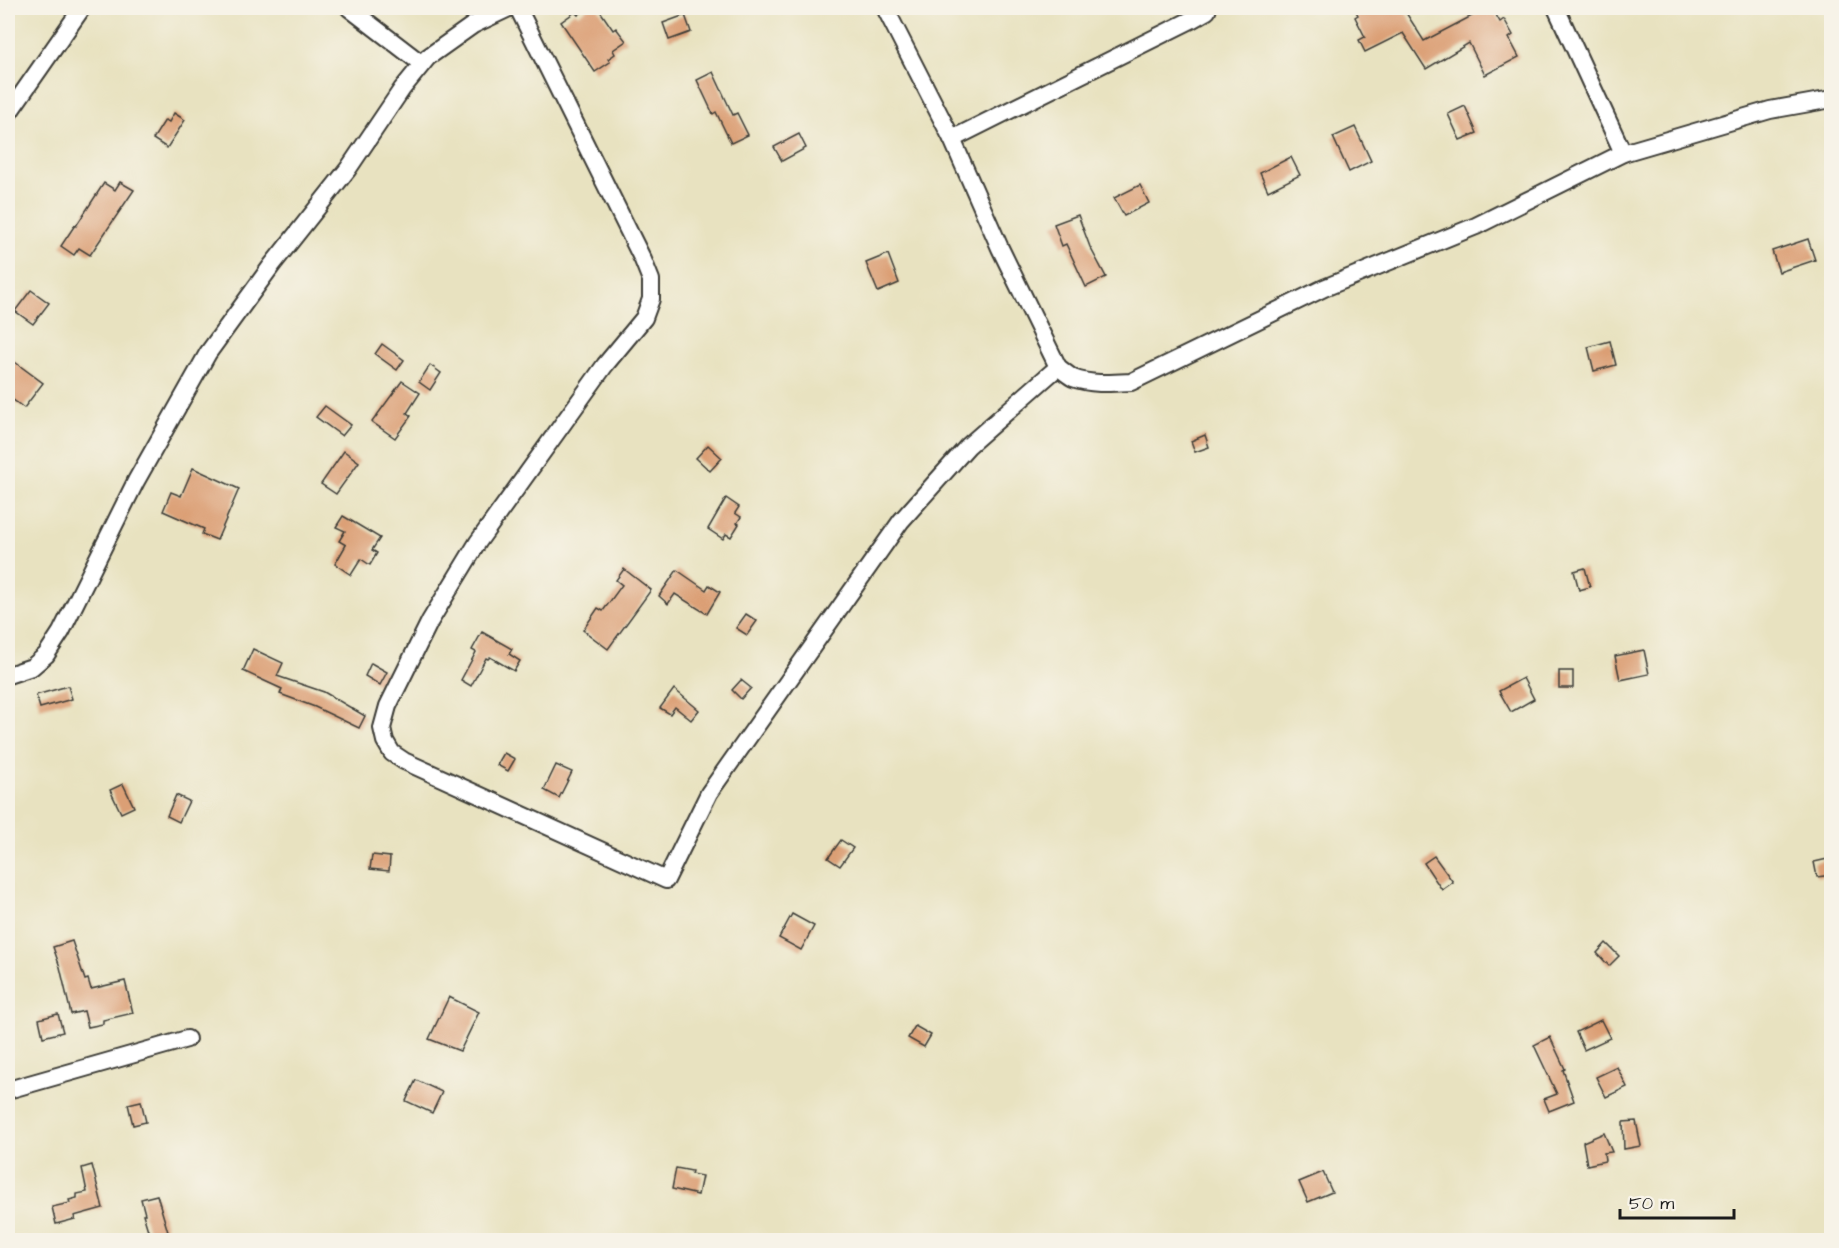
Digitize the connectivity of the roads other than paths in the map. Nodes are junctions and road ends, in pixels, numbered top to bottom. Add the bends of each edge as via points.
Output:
1 (82, 8) edge
2 (349, 8) edge
3 (509, 8) edge
4 (518, 8) edge
5 (885, 8) edge
6 (1208, 8) edge
7 (1556, 8) edge
8 (422, 64) junction
9 (1832, 99) edge
10 (8, 114) edge
11 (952, 139) junction
12 (1623, 153) junction
13 (1058, 366) junction
14 (8, 675) edge
15 (187, 1039) dead end
16 (8, 1090) edge

1 - 10 street
2 - 8 street
3 - 8 street via 473,25
4 - 13 street via 643,260 651,280 651,299 644,318 605,365 478,542 430,621 388,706 382,728 392,753 404,761 666,880 709,793 901,521 968,446
5 - 11 street
6 - 11 street
7 - 12 street
8 - 14 street via 348,169 208,353 46,655 32,667
9 - 12 street via 1770,110
11 - 13 street
12 - 13 street via 1476,226 1324,288 1131,382 1090,382 1073,378
15 - 16 street

